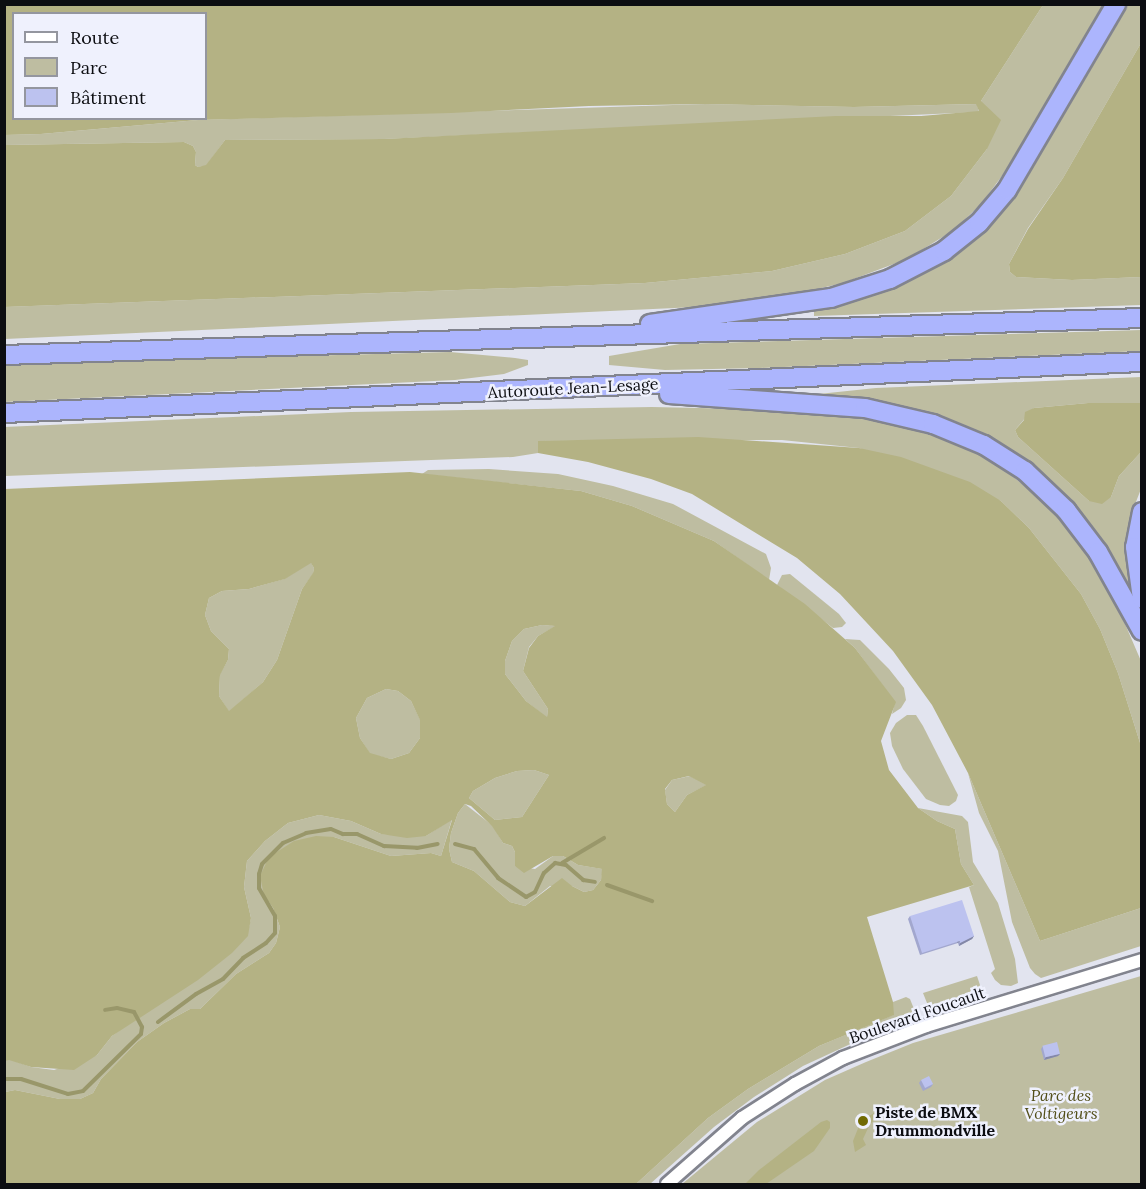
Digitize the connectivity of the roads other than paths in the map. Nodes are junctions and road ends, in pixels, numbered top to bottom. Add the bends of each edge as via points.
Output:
1 (1116, 4) edge
2 (1142, 318) edge
3 (565, 336) junction
4 (4, 355) edge
5 (1142, 362) edge
6 (565, 388) junction
7 (4, 413) edge
8 (1142, 512) edge
9 (1142, 599) edge
10 (1142, 631) edge
11 (1142, 960) edge
12 (667, 1185) edge

1 - 3 highway via 1007,190 970,231 934,257 879,284 818,301
2 - 3 highway
3 - 4 highway
5 - 6 highway, Autoroute Jean-Lesage
6 - 7 highway, Autoroute Jean-Lesage
6 - 10 highway via 852,406 920,420 965,436 1017,464 1066,510 1101,557
8 - 9 highway via 1135,547
11 - 12 street, Boulevard Foucault via 926,1026 843,1058 742,1118

